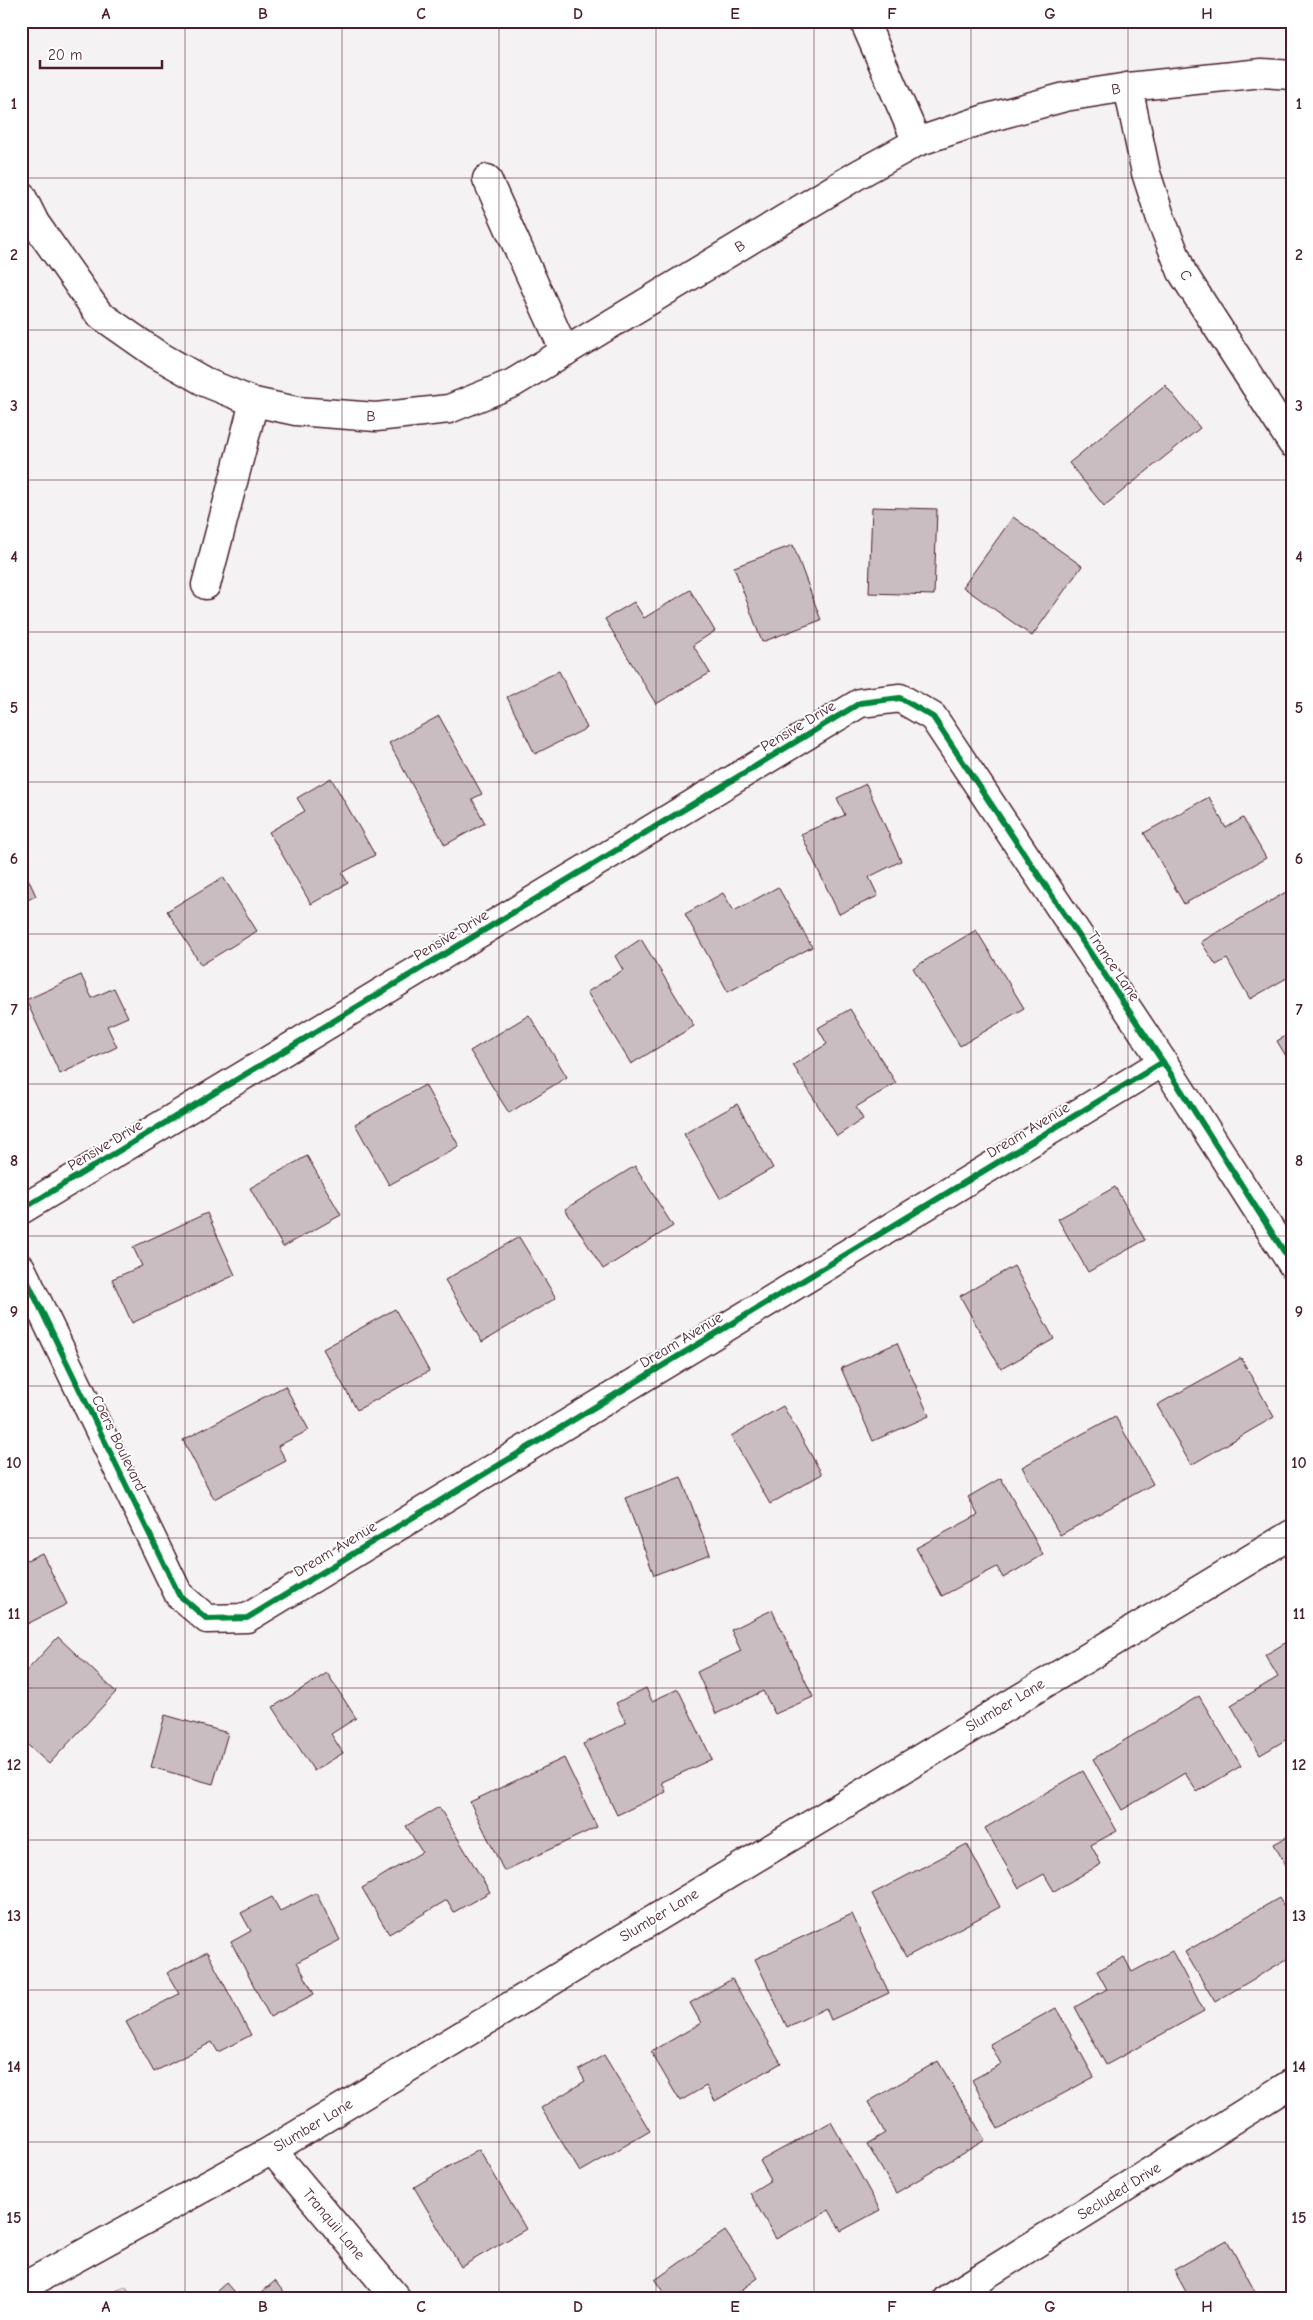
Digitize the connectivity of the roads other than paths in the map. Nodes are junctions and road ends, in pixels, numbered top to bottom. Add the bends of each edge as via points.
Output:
1 (864, 21) edge
2 (1292, 75) edge
3 (1128, 86) junction
4 (917, 142) junction
5 (487, 179) dead end
6 (21, 195) edge
7 (565, 352) junction
8 (254, 402) junction
9 (1292, 443) edge
10 (206, 585) dead end
11 (900, 698) joint
12 (1163, 1062) junction
13 (21, 1210) edge
14 (1292, 1264) edge
15 (21, 1268) edge
16 (1292, 1534) edge
17 (207, 1619) joint
18 (1292, 2083) edge
19 (272, 2150) junction
20 (21, 2288) edge
21 (397, 2299) edge
22 (947, 2299) edge

1 - 4 street
2 - 3 street, B via 1262,73
3 - 4 street, B via 1065,97
3 - 9 street, C via 1146,173 1182,272
4 - 7 street, B
5 - 7 street
6 - 8 street, B via 35,223 99,314 156,354 199,378
7 - 8 street, B via 513,382 449,409 376,417 296,411
8 - 10 street
11 - 12 street, Trance Lane via 933,717
11 - 13 street, Pensive Drive via 860,703
12 - 14 street, Trance Lane
12 - 17 street, Dream Avenue via 247,1618
15 - 17 street, Coers Boulevard via 179,1595
16 - 19 street, Slumber Lane
18 - 22 street, Secluded Drive
19 - 20 street, Slumber Lane
19 - 21 street, Tranquil Lane

